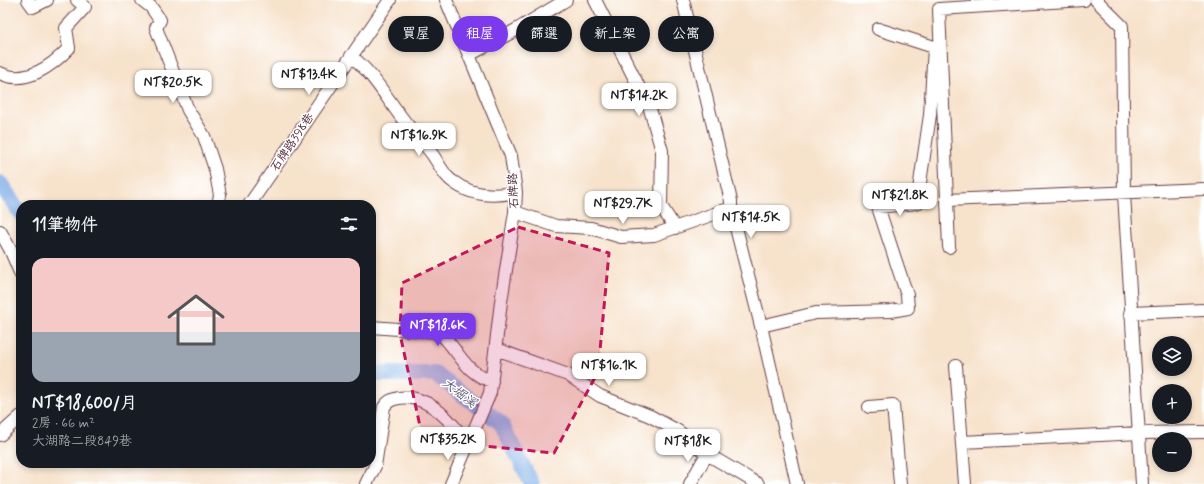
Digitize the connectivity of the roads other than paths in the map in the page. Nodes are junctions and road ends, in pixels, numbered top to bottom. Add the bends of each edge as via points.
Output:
1 (28, 0) edge
2 (47, 0) edge
3 (77, 0) edge
4 (142, 0) edge
5 (390, 0) edge
6 (446, 0) edge
7 (566, 0) edge
8 (594, 0) edge
9 (683, 0) edge
10 (1084, 0) edge
11 (1096, 0) edge
12 (878, 29) dead end
13 (470, 55) junction
14 (351, 56) junction
15 (0, 73) edge
16 (1204, 189) edge
17 (516, 192) junction
18 (1124, 194) junction
19 (219, 200) edge
20 (252, 200) edge
21 (947, 200) junction
22 (731, 208) junction
23 (515, 212) junction
24 (674, 228) junction
25 (0, 231) edge
26 (949, 247) dead end
27 (16, 263) edge
28 (1204, 310) edge
29 (1130, 313) junction
30 (761, 326) junction
31 (376, 327) edge
32 (496, 349) junction
33 (956, 366) dead end
34 (491, 387) junction
35 (869, 407) dead end
36 (16, 421) edge
37 (1204, 432) edge
38 (1140, 433) junction
39 (0, 436) edge
40 (962, 442) junction
41 (468, 446) junction
42 (707, 454) junction
43 (376, 459) edge
44 (374, 468) edge
45 (366, 484) edge
46 (451, 484) edge
47 (690, 484) edge
48 (758, 484) edge
49 (797, 484) edge
50 (900, 484) edge
51 (964, 484) edge
52 (1142, 484) edge

1 - 2 street via 33,7
3 - 15 street via 85,7 66,28 69,48 57,61 28,77
4 - 19 street via 151,7 160,20 156,28 188,110 204,136 215,169
5 - 14 street, 石牌路398巷
6 - 13 street, 石牌路
7 - 13 street
8 - 24 street via 650,109 662,151 661,206
9 - 22 street
10 - 21 street via 939,9
11 - 18 street via 1122,26
12 - 30 street via 934,47 930,115 917,203 878,207 907,295 908,308 891,311 816,313
13 - 17 street, 石牌路 via 511,156
14 - 17 street via 385,92 404,121 451,181 469,190 492,196
14 - 20 street, 石牌路398巷
16 - 18 street
17 - 23 street, 石牌路
18 - 21 street
18 - 29 street
21 - 26 street
22 - 24 street
22 - 30 street
23 - 24 street via 556,226 591,228 621,237 654,235
23 - 32 street, 石牌路
25 - 27 street
28 - 29 street
29 - 38 street
30 - 49 street
31 - 34 street via 439,332 474,374
32 - 34 street, 石牌路
32 - 42 street via 568,375 600,396 650,416 678,431
33 - 40 street
34 - 41 street, 石牌路
35 - 50 street via 893,405
36 - 39 street
37 - 38 street
38 - 40 street
38 - 52 street
40 - 51 street
41 - 43 street via 458,430 423,401 412,398 392,399 384,407
41 - 46 street
42 - 47 street
42 - 48 street
44 - 45 street

